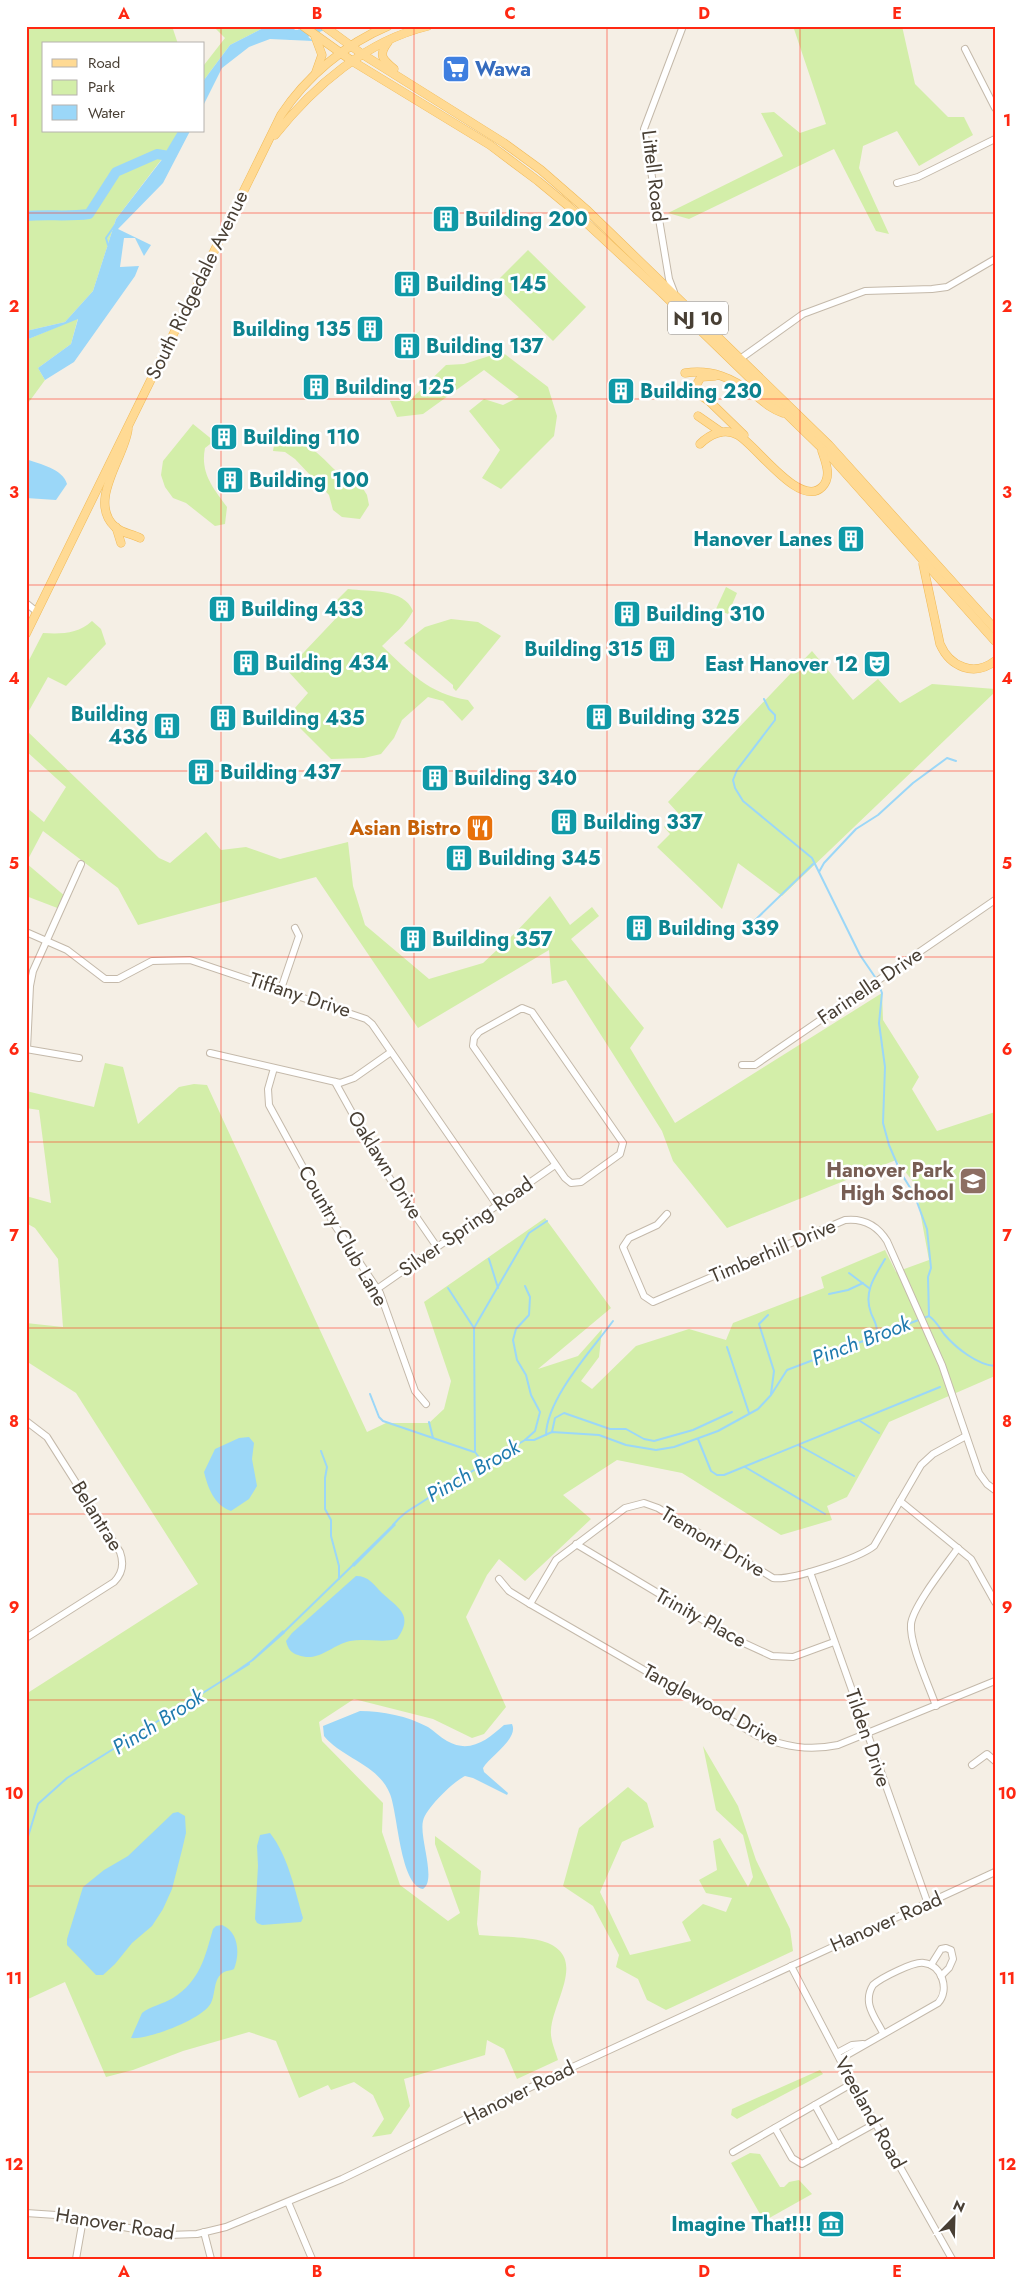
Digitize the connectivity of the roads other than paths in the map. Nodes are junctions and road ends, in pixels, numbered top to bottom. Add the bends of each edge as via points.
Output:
1 (303, 26) edge
2 (324, 26) edge
3 (388, 26) edge
4 (428, 26) edge
5 (683, 26) edge
6 (314, 35) junction
7 (390, 39) junction
8 (351, 46) junction
9 (965, 48) dead end
10 (341, 54) junction
11 (362, 54) junction
12 (352, 61) junction
13 (314, 75) junction
14 (404, 80) junction
15 (995, 108) edge
16 (995, 139) edge
17 (266, 146) junction
18 (897, 183) dead end
19 (995, 259) edge
20 (678, 299) junction
21 (740, 359) junction
22 (685, 373) dead end
23 (722, 376) junction
24 (788, 415) junction
25 (698, 416) dead end
26 (128, 424) junction
27 (721, 432) junction
28 (700, 444) dead end
29 (821, 448) junction
30 (758, 452) junction
31 (116, 527) junction
32 (140, 538) dead end
33 (121, 543) dead end
34 (922, 560) junction
35 (26, 604) edge
36 (37, 612) junction
37 (995, 629) edge
38 (26, 634) edge
39 (995, 641) edge
40 (995, 660) edge
41 (81, 864) dead end
42 (995, 900) edge
43 (294, 928) dead end
44 (26, 932) edge
45 (46, 941) junction
46 (281, 989) junction
47 (27, 1049) edge
48 (391, 1052) junction
49 (210, 1053) dead end
50 (79, 1058) dead end
51 (742, 1065) dead end
52 (274, 1068) junction
53 (335, 1082) junction
54 (555, 1164) junction
55 (498, 1204) junction
56 (667, 1214) dead end
57 (437, 1247) junction
58 (377, 1289) junction
59 (426, 1404) dead end
60 (26, 1421) edge
61 (966, 1436) junction
62 (995, 1490) edge
63 (900, 1501) junction
64 (576, 1544) junction
65 (958, 1548) junction
66 (810, 1572) junction
67 (499, 1580) dead end
68 (995, 1602) edge
69 (530, 1604) junction
70 (26, 1638) edge
71 (834, 1642) junction
72 (995, 1681) edge
73 (936, 1706) junction
74 (867, 1734) junction
75 (995, 1761) edge
76 (972, 1765) dead end
77 (995, 1872) edge
78 (928, 1904) junction
79 (931, 1965) junction
80 (791, 1966) junction
81 (941, 1976) junction
82 (883, 2033) junction
83 (838, 2056) junction
84 (853, 2083) junction
85 (815, 2105) junction
86 (876, 2123) junction
87 (776, 2128) junction
88 (837, 2145) junction
89 (733, 2152) dead end
90 (288, 2202) junction
91 (26, 2213) edge
92 (83, 2219) junction
93 (204, 2232) junction
94 (76, 2259) edge
95 (210, 2259) edge
96 (312, 2259) edge
97 (952, 2259) edge

1 - 6 main road, NJ 10
2 - 8 main road, NJ 10
3 - 8 main road, South Ridgedale Avenue
4 - 7 main road, South Ridgedale Avenue
5 - 20 street, Littell Road via 644,129 669,279
6 - 10 main road, NJ 10
6 - 13 main road via 320,47 320,64
7 - 11 main road, South Ridgedale Avenue
7 - 14 main road via 382,54
8 - 10 main road, South Ridgedale Avenue
8 - 11 main road, NJ 10
9 - 15 street
10 - 12 main road, NJ 10
10 - 13 main road, South Ridgedale Avenue
11 - 12 main road, South Ridgedale Avenue
11 - 14 main road, NJ 10
12 - 17 main road, South Ridgedale Avenue via 301,104
12 - 24 main road, NJ 10 via 490,145 538,180 662,293
13 - 17 main road, South Ridgedale Avenue via 287,105
14 - 20 main road, NJ 10 via 488,131 536,166 588,211
16 - 18 street
17 - 26 main road, South Ridgedale Avenue
19 - 21 street via 947,286 865,292 803,314
20 - 21 main road, NJ 10
21 - 37 main road, NJ 10 via 850,467
22 - 23 main road via 705,371
23 - 24 main road via 751,392 771,409
23 - 30 main road via 701,377 696,390 751,441
24 - 29 main road, NJ 10
25 - 27 main road
26 - 31 main road via 126,440 106,489 106,508
26 - 36 main road
27 - 28 main road
27 - 30 main road via 738,434
29 - 30 main road via 827,480 818,490 810,492 792,485
29 - 34 main road, NJ 10
31 - 32 main road
31 - 33 main road
34 - 39 main road, NJ 10
34 - 40 main road via 944,652 954,663 965,668 978,669
35 - 36 street
36 - 38 main road
41 - 45 street
42 - 51 street, Farinella Drive via 755,1065
43 - 46 street via 299,936
44 - 45 street, Tiffany Drive
45 - 46 street, Tiffany Drive via 67,950 105,979 118,979 152,961 182,959
45 - 47 street via 32,976
46 - 48 street, Tiffany Drive via 366,1018
47 - 50 street
48 - 53 street via 354,1078
48 - 55 street, Tiffany Drive
49 - 52 street
52 - 53 street
52 - 58 street, Country Club Lane via 268,1089 269,1105 334,1224
53 - 57 street, Oaklawn Drive via 382,1167
54 - 54 street via 566,1180 576,1183 620,1154 623,1144 532,1012 522,1008 479,1032 473,1046
54 - 55 street, Silver Spring Road
55 - 57 street, Silver Spring Road
56 - 61 street, Timberhill Drive via 657,1225 629,1238 623,1247 644,1296 650,1301 657,1301 845,1220 872,1224 883,1234 942,1365
57 - 58 street, Silver Spring Road
58 - 59 street, Country Club Lane via 415,1391
60 - 70 street, Belantrae via 47,1437 120,1552 123,1564 114,1582
61 - 62 street, Timberhill Drive via 979,1472
61 - 63 street, Tremont Drive via 927,1459
63 - 65 street
63 - 66 street, Tremont Drive via 868,1551
64 - 66 street, Tremont Drive via 625,1508 644,1503 664,1511 766,1575 787,1579
64 - 69 street, Tremont Drive via 552,1565
64 - 71 street, Trinity Place via 733,1638 772,1656 793,1657
65 - 68 street via 975,1564
65 - 73 street via 915,1610 911,1623 912,1638
66 - 71 street, Tilden Drive
67 - 69 street, Tanglewood Drive via 510,1592
69 - 74 street, Tanglewood Drive via 772,1742 813,1749 838,1746
71 - 74 street, Tilden Drive
72 - 73 street, Tanglewood Drive
73 - 74 street, Tanglewood Drive
74 - 78 street, Tilden Drive
75 - 76 street via 987,1754
77 - 78 street, Hanover Road
78 - 80 street, Hanover Road
79 - 81 street
79 - 81 street via 941,1949 951,1950 953,1959
79 - 82 street via 918,1963 873,1985 868,1996 869,2007
80 - 83 street, Vreeland Road
80 - 90 street, Hanover Road
81 - 82 street via 944,1990 938,2003
82 - 83 street
83 - 84 street, Vreeland Road
84 - 85 street
84 - 86 street, Vreeland Road
85 - 87 street
85 - 88 street
86 - 88 street
86 - 97 street, Vreeland Road
87 - 88 street via 798,2163 806,2163
87 - 89 street
90 - 93 street, Hanover Road via 235,2224
90 - 96 street
91 - 92 street, Hanover Road
92 - 93 street, Hanover Road via 168,2235
92 - 94 street
93 - 95 street

